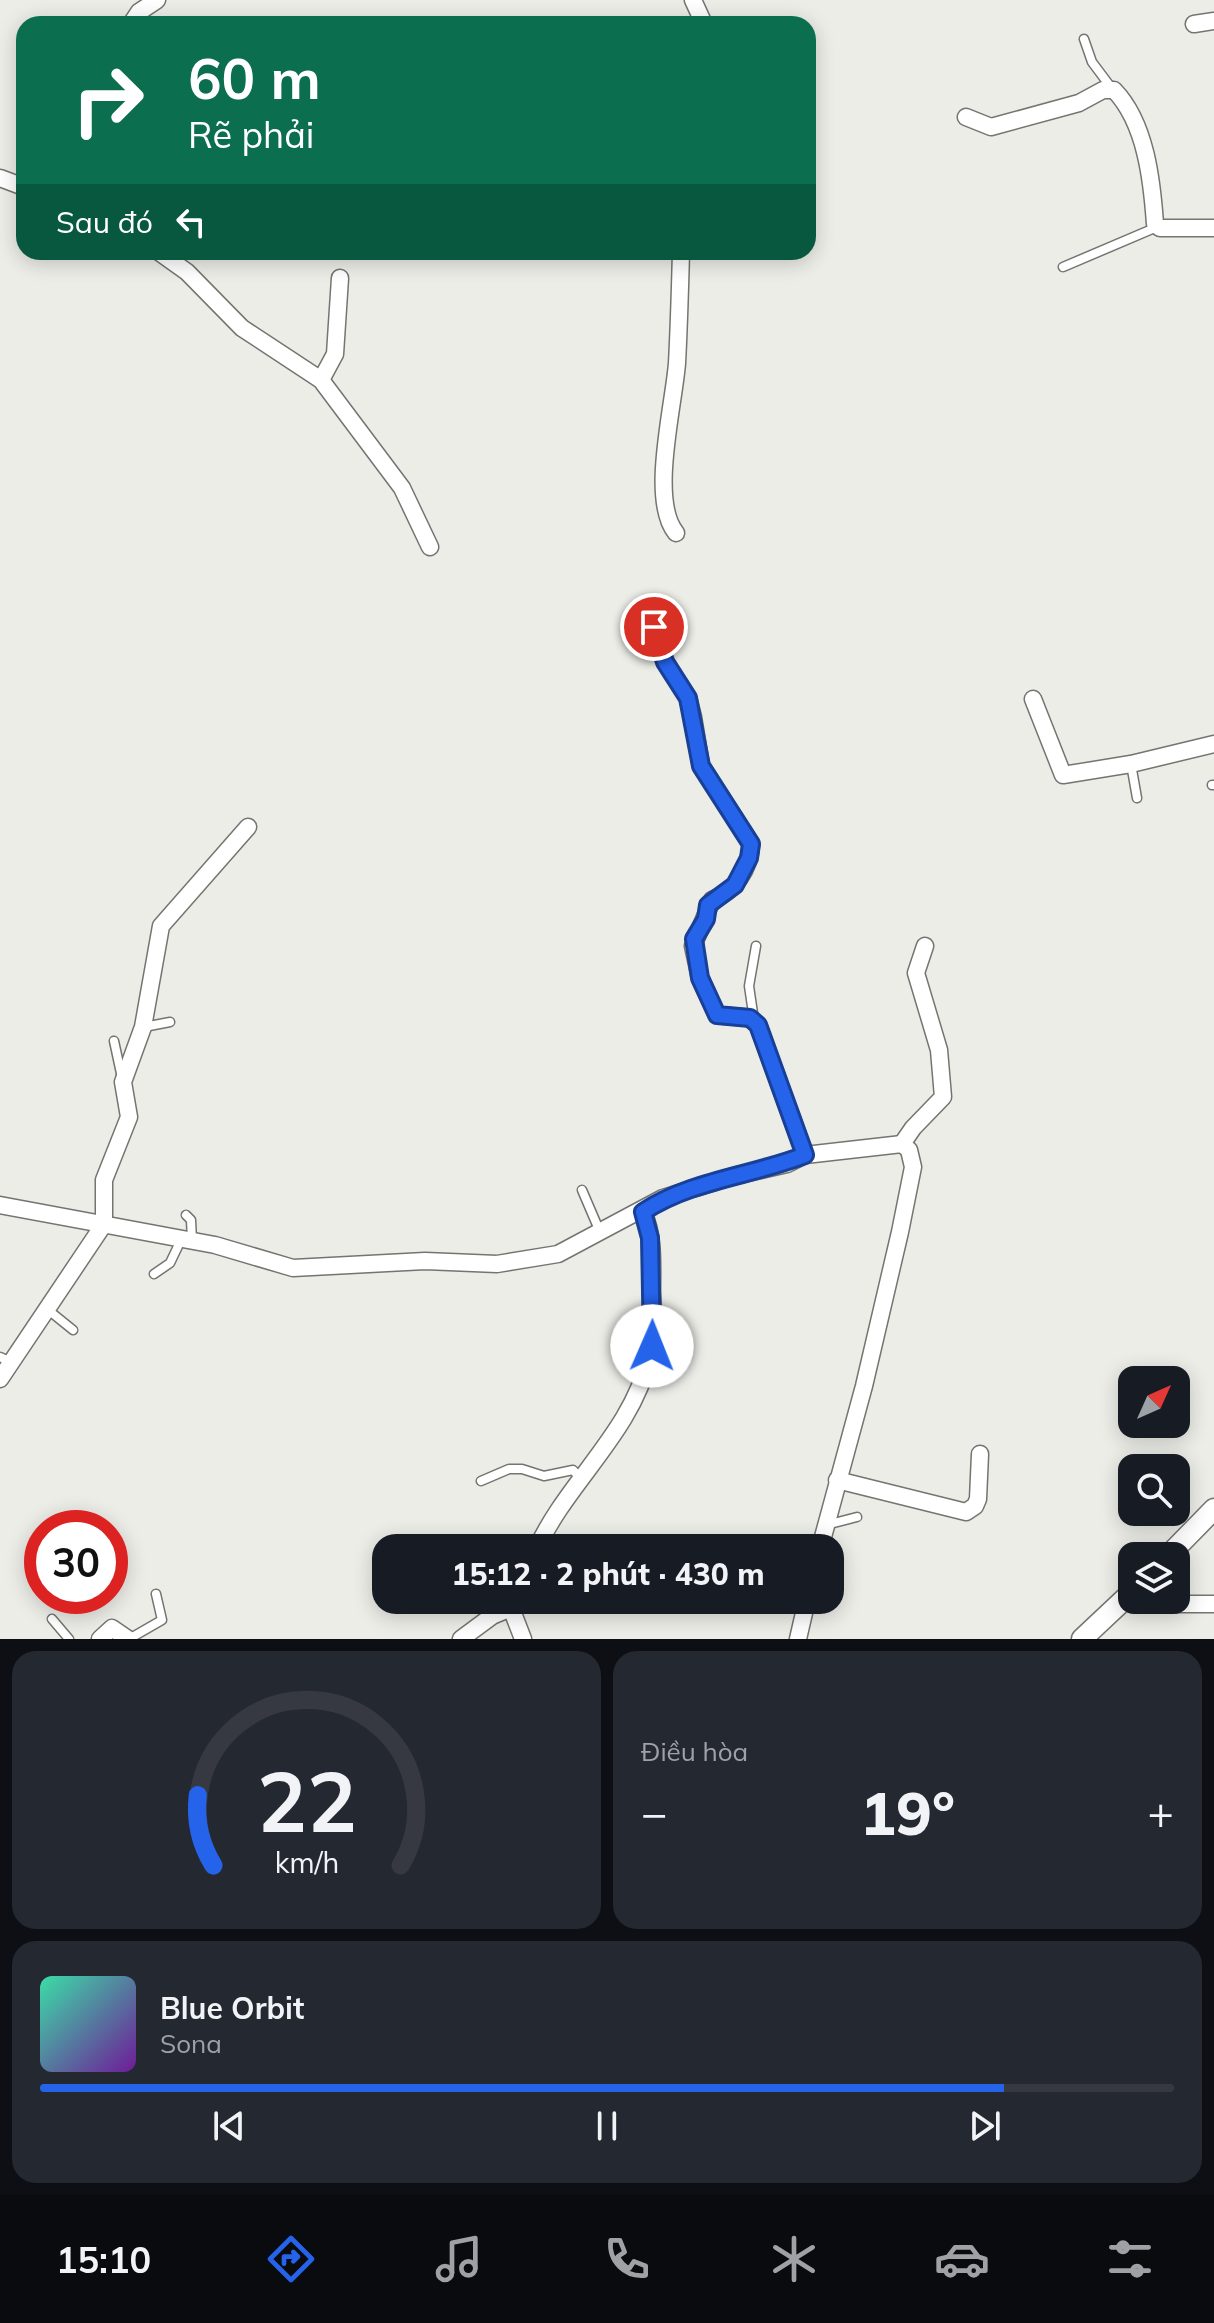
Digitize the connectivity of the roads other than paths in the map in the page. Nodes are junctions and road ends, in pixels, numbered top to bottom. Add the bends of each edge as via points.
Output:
1 (157, 0) edge
2 (136, 16) edge
3 (1214, 21) edge
4 (1194, 24) dead end
5 (1084, 39) dead end
6 (1114, 90) junction
7 (966, 117) dead end
8 (1157, 227) junction
9 (1214, 228) edge
10 (170, 260) edge
11 (681, 260) edge
12 (1063, 267) dead end
13 (340, 278) dead end
14 (321, 380) junction
15 (676, 533) dead end
16 (430, 547) dead end
17 (653, 611) dead end
18 (1033, 699) dead end
19 (1214, 744) edge
20 (1131, 764) junction
21 (1137, 798) dead end
22 (248, 827) dead end
23 (756, 946) dead end
24 (925, 946) dead end
25 (754, 1021) junction
26 (170, 1022) dead end
27 (143, 1027) junction
28 (114, 1041) dead end
29 (123, 1082) junction
30 (902, 1144) junction
31 (805, 1155) junction
32 (582, 1190) dead end
33 (0, 1205) edge
34 (643, 1212) junction
35 (186, 1215) dead end
36 (104, 1224) junction
37 (600, 1233) junction
38 (187, 1241) junction
39 (154, 1274) dead end
40 (47, 1309) junction
41 (73, 1330) dead end
42 (6, 1359) edge
43 (0, 1379) edge
44 (980, 1454) dead end
45 (580, 1478) junction
46 (837, 1480) junction
47 (481, 1481) dead end
48 (1214, 1509) edge
49 (857, 1517) dead end
50 (825, 1526) junction
51 (544, 1534) edge
52 (823, 1534) edge
53 (1182, 1542) edge
54 (156, 1594) dead end
55 (1190, 1604) edge
56 (1214, 1604) edge
57 (1118, 1605) edge
58 (496, 1614) edge
59 (515, 1614) edge
60 (804, 1614) edge
61 (52, 1619) dead end
62 (69, 1639) edge
63 (100, 1639) edge
64 (128, 1639) edge
65 (461, 1639) edge
66 (523, 1639) edge
67 (798, 1639) edge
68 (1082, 1639) edge

1 - 2 street
3 - 4 street
5 - 6 lane via 1092,62
6 - 7 street via 991,127
6 - 8 street via 1148,163
8 - 9 street
8 - 12 lane
10 - 14 street via 242,328
11 - 15 street via 665,490
13 - 14 street via 335,354
14 - 16 street via 402,488
17 - 25 street via 665,662 691,708 701,766 751,844 735,885 708,905 694,939 700,978 717,1015
18 - 20 street via 1063,775
19 - 20 street
20 - 21 lane
22 - 27 street via 165,918
23 - 25 lane via 749,986
24 - 30 street via 916,973 937,1043 943,1097
25 - 31 street
26 - 27 lane
27 - 29 street
28 - 29 lane
29 - 36 street via 129,1117 104,1180
30 - 31 street
30 - 46 street via 913,1167 864,1386
31 - 34 street via 663,1198
32 - 37 lane
33 - 36 street
34 - 37 street
34 - 45 street via 652,1266 649,1360 616,1433
35 - 38 lane via 191,1220
36 - 38 street
36 - 40 street
37 - 38 street via 574,1248 530,1261 293,1268
38 - 39 lane
40 - 41 lane
40 - 42 street
42 - 43 street
44 - 46 street via 978,1499 966,1512
45 - 47 lane via 573,1470 544,1476 509,1469
45 - 51 street
46 - 50 street
48 - 53 street
49 - 50 lane
50 - 52 street
54 - 64 lane via 162,1620
55 - 56 street
57 - 68 street
58 - 65 street
59 - 66 street
60 - 67 street
61 - 62 lane
63 - 64 street via 112,1628

